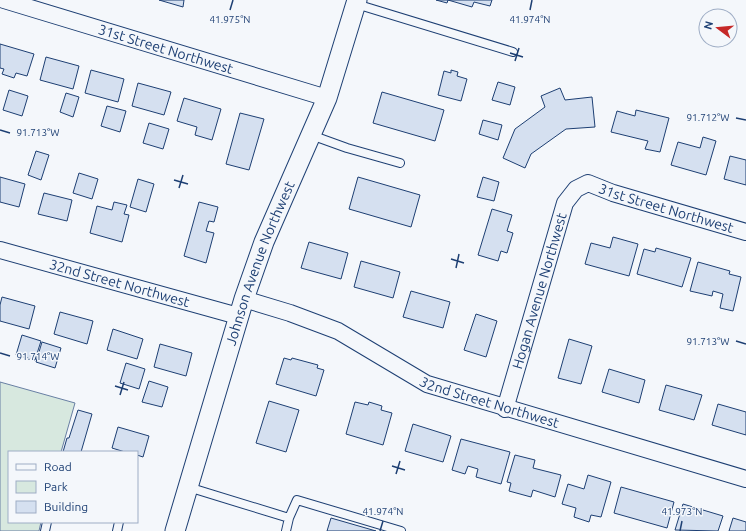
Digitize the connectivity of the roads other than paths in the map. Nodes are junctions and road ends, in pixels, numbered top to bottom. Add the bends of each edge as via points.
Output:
1 (4, 0) edge
2 (356, 2) edge
3 (512, 52) dead end
4 (327, 98) junction
5 (311, 135) junction
6 (400, 163) dead end
7 (588, 182) joint
8 (746, 232) edge
9 (0, 250) edge
10 (241, 308) junction
11 (505, 409) junction
12 (746, 479) edge
13 (188, 487) junction
14 (289, 518) junction
15 (175, 531) edge
16 (286, 531) edge
17 (401, 531) edge

1 - 4 street, 31st Street Northwest
2 - 3 lane
2 - 4 street, Johnson Avenue Northwest
4 - 5 street, Johnson Avenue Northwest
5 - 6 lane
5 - 10 street, Johnson Avenue Northwest via 264,242
7 - 8 street, 31st Street Northwest via 613,193
7 - 11 street, Hogan Avenue Northwest via 576,189 565,203
9 - 10 street, 32nd Street Northwest
10 - 11 street, 32nd Street Northwest via 290,313 338,331 427,384
10 - 13 street, Johnson Avenue Northwest
11 - 12 street, 32nd Street Northwest
13 - 14 lane
13 - 15 street, Johnson Avenue Northwest
14 - 16 lane
14 - 17 lane via 297,500

